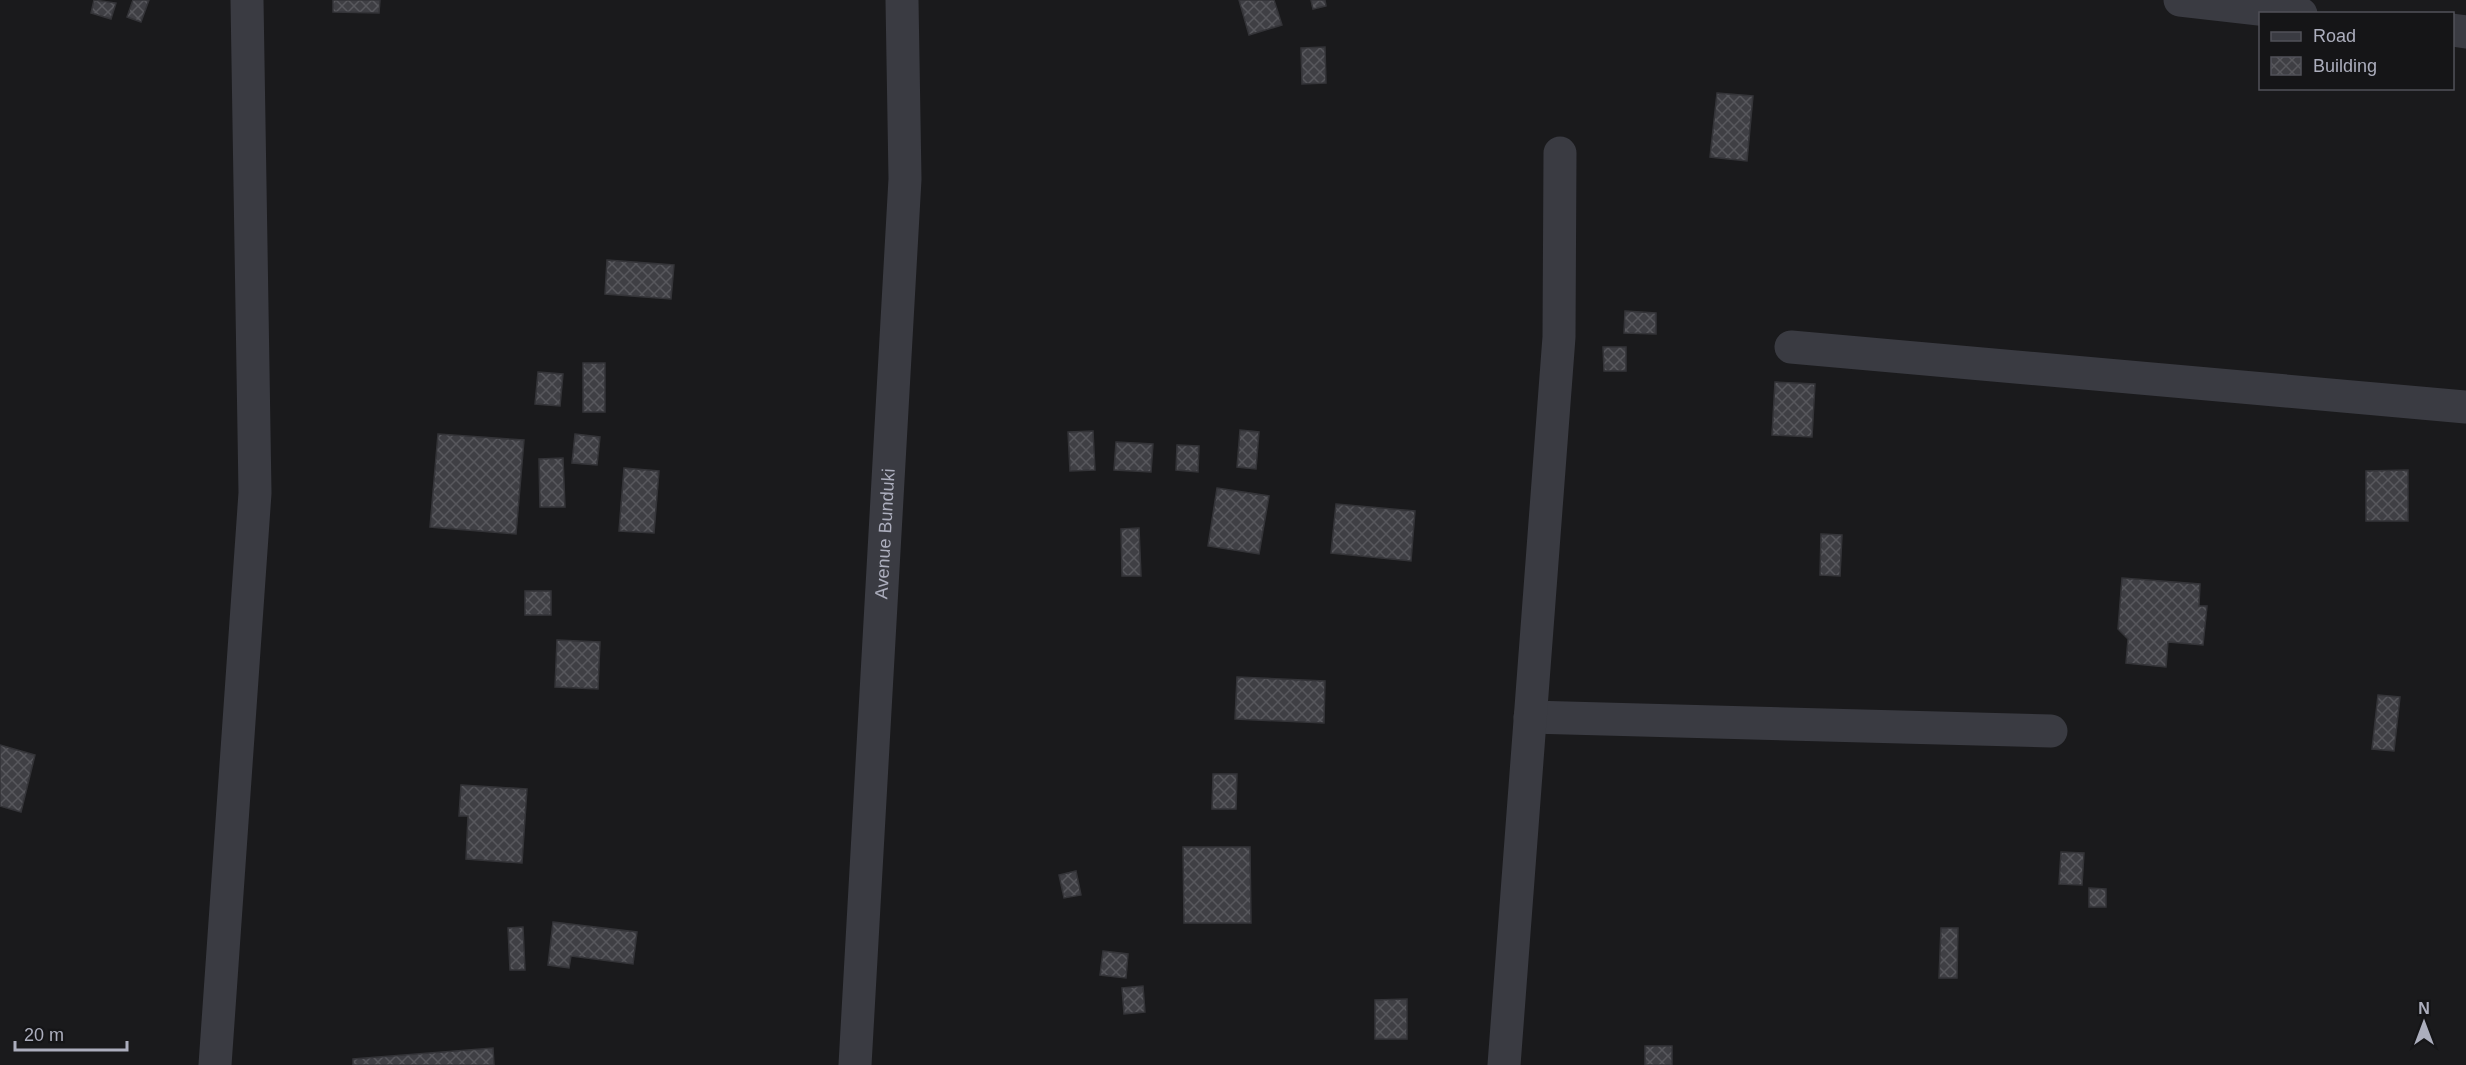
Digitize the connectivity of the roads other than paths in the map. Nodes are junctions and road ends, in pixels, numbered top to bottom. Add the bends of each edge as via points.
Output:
1 (247, 0) edge
2 (902, 0) edge
3 (2180, 0) edge
4 (2284, 12) edge
5 (1560, 153) dead end
6 (1791, 347) dead end
7 (2466, 407) edge
8 (1530, 717) junction
9 (2050, 731) dead end
10 (215, 1065) edge
11 (855, 1065) edge
12 (1504, 1065) edge

1 - 10 street via 255,493
2 - 11 street, Avenue Bunduki via 905,179
3 - 4 street
5 - 8 street via 1559,337
6 - 7 street
8 - 9 street
8 - 12 street

